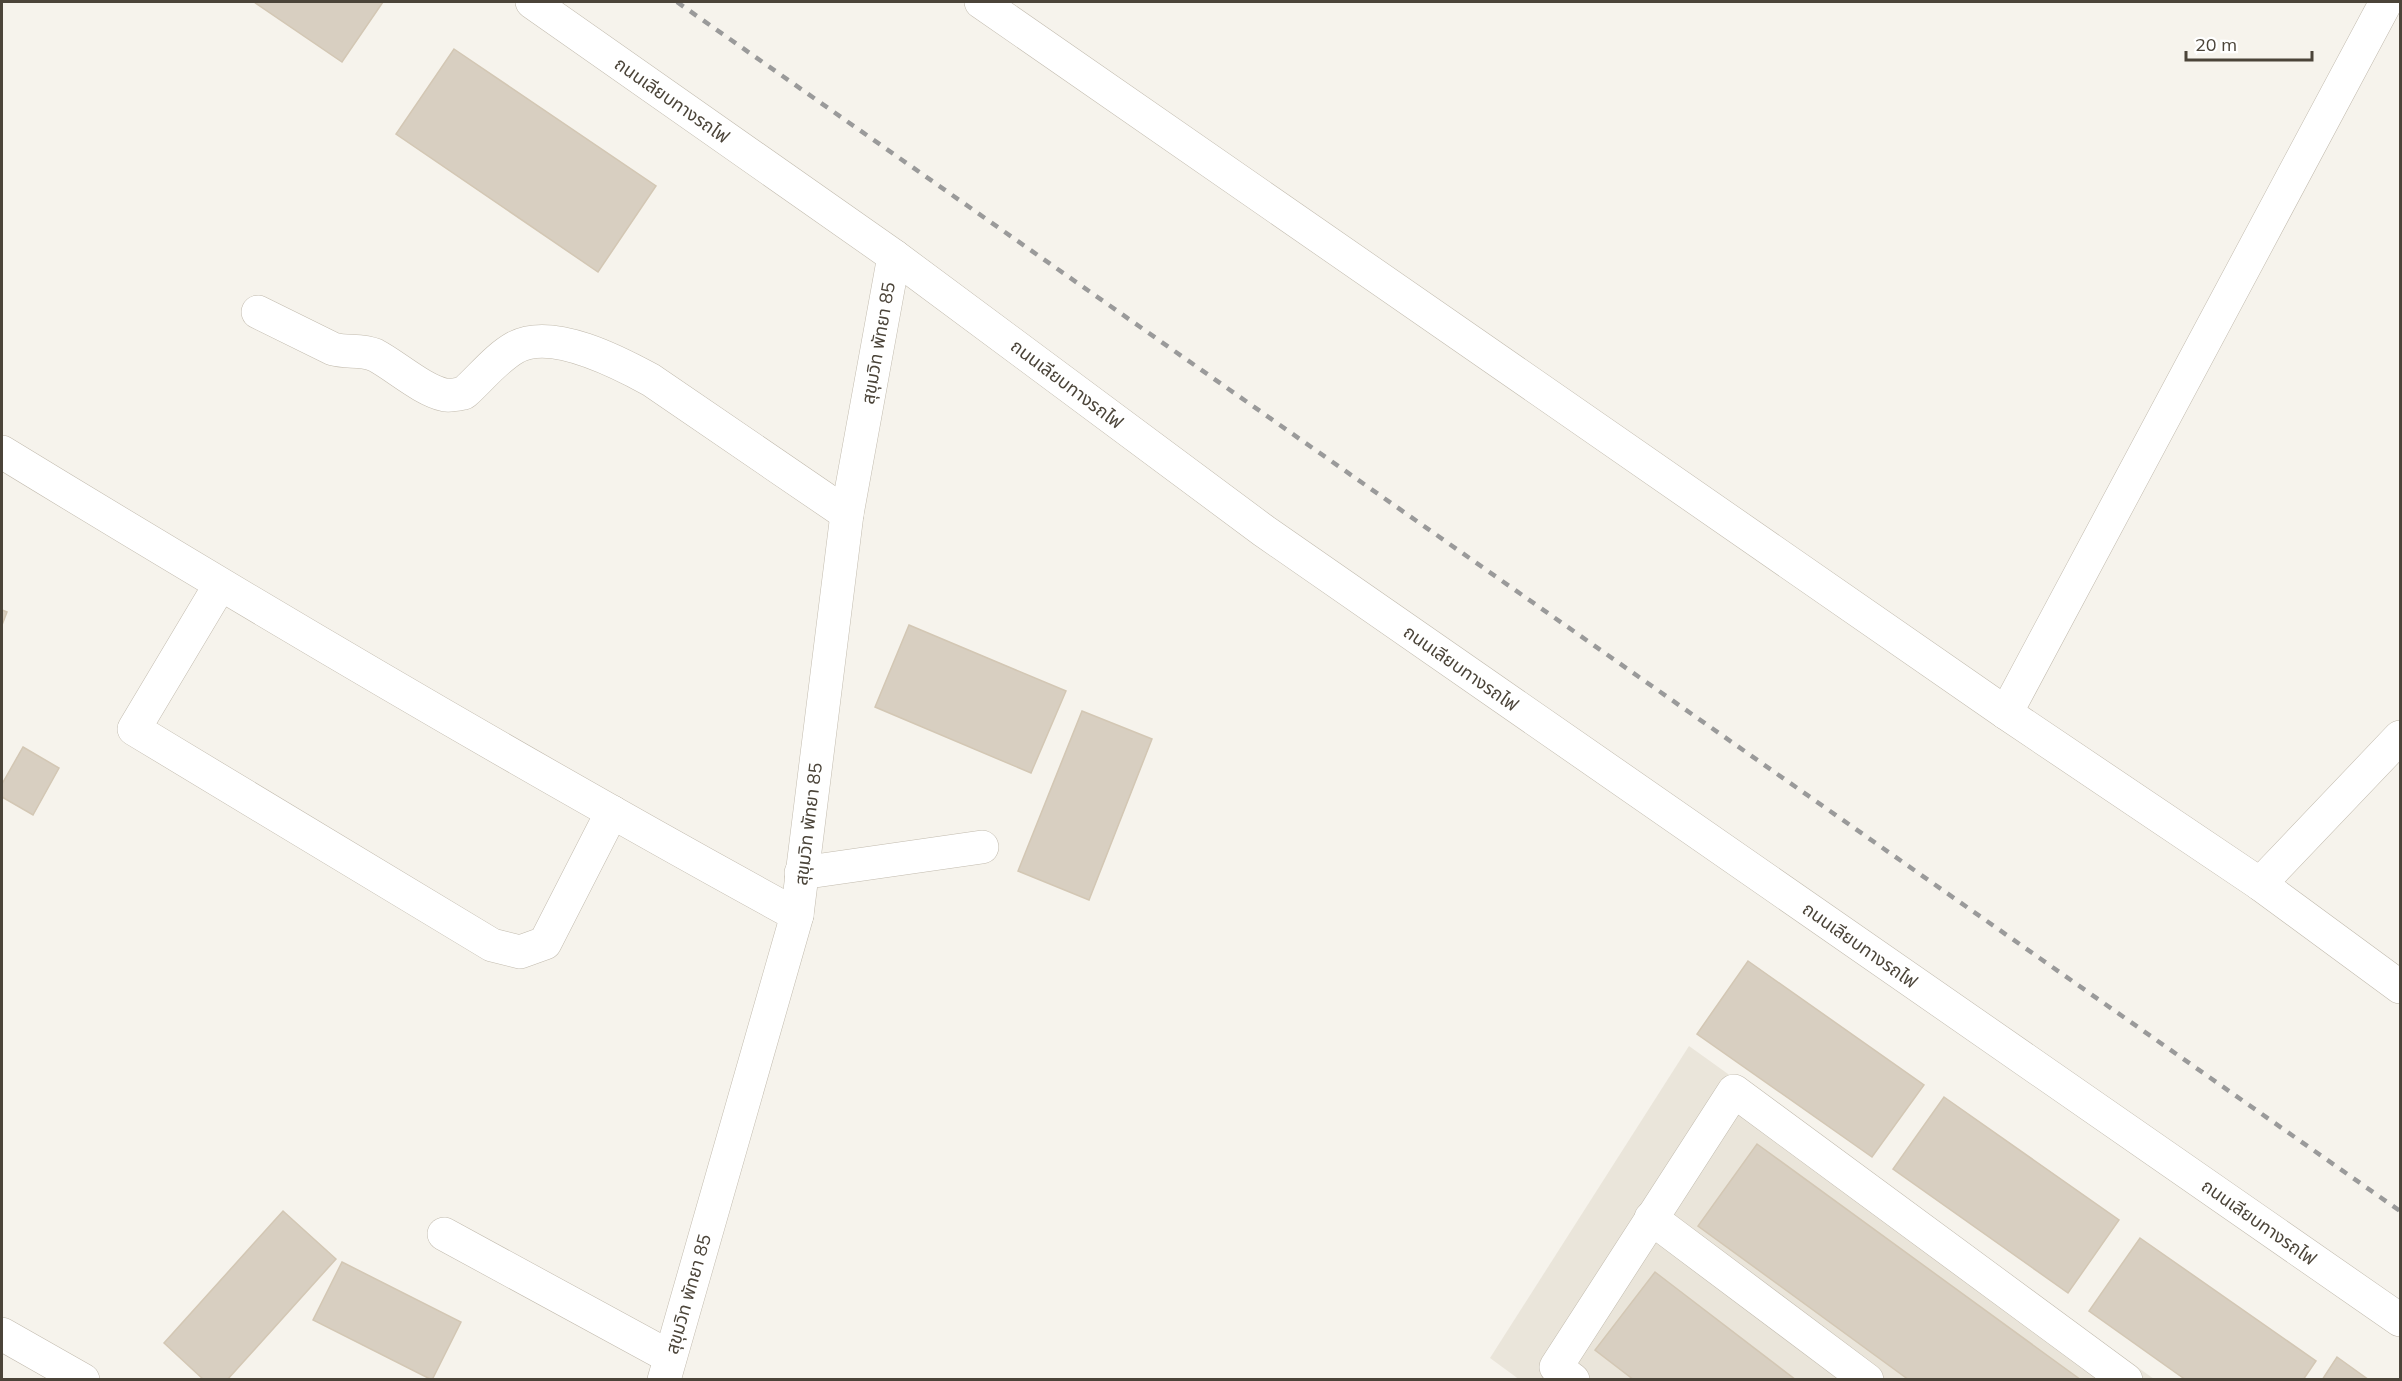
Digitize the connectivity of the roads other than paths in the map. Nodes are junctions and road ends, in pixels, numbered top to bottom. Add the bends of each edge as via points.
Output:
1 (532, 2) edge
2 (981, 2) edge
3 (2386, 2) edge
4 (894, 256) junction
5 (258, 312) dead end
6 (2, 452) edge
7 (847, 514) junction
8 (220, 585) junction
9 (2006, 713) junction
10 (2400, 737) edge
11 (612, 812) junction
12 (982, 847) dead end
13 (801, 873) junction
14 (2259, 884) junction
15 (797, 915) junction
16 (2400, 987) edge
17 (1651, 1218) junction
18 (444, 1234) dead end
19 (2400, 1320) edge
20 (2, 1334) edge
21 (667, 1368) edge
22 (83, 1380) edge
23 (1573, 1380) edge
24 (1867, 1380) edge
25 (2126, 1380) edge

1 - 4 street, ถนนเลียบทางรถไฟ
2 - 9 street
3 - 9 street
4 - 7 street, สุขุมวิท พัทยา 85
4 - 19 street, ถนนเลียบทางรถไฟ via 1274,538
5 - 7 street via 333,349 374,355 446,395 464,393 494,363 517,347 537,340 583,348 651,380
6 - 8 street
7 - 13 street, สุขุมวิท พัทยา 85
8 - 11 street
8 - 11 street via 134,729 492,945 520,952 545,943
9 - 14 street
10 - 14 street
11 - 15 street
12 - 13 street
13 - 15 street, สุขุมวิท พัทยา 85
14 - 16 street
15 - 21 street, สุขุมวิท พัทยา 85
17 - 23 street via 1556,1367
17 - 24 street
17 - 25 street via 1734,1091
18 - 21 street
20 - 22 street

